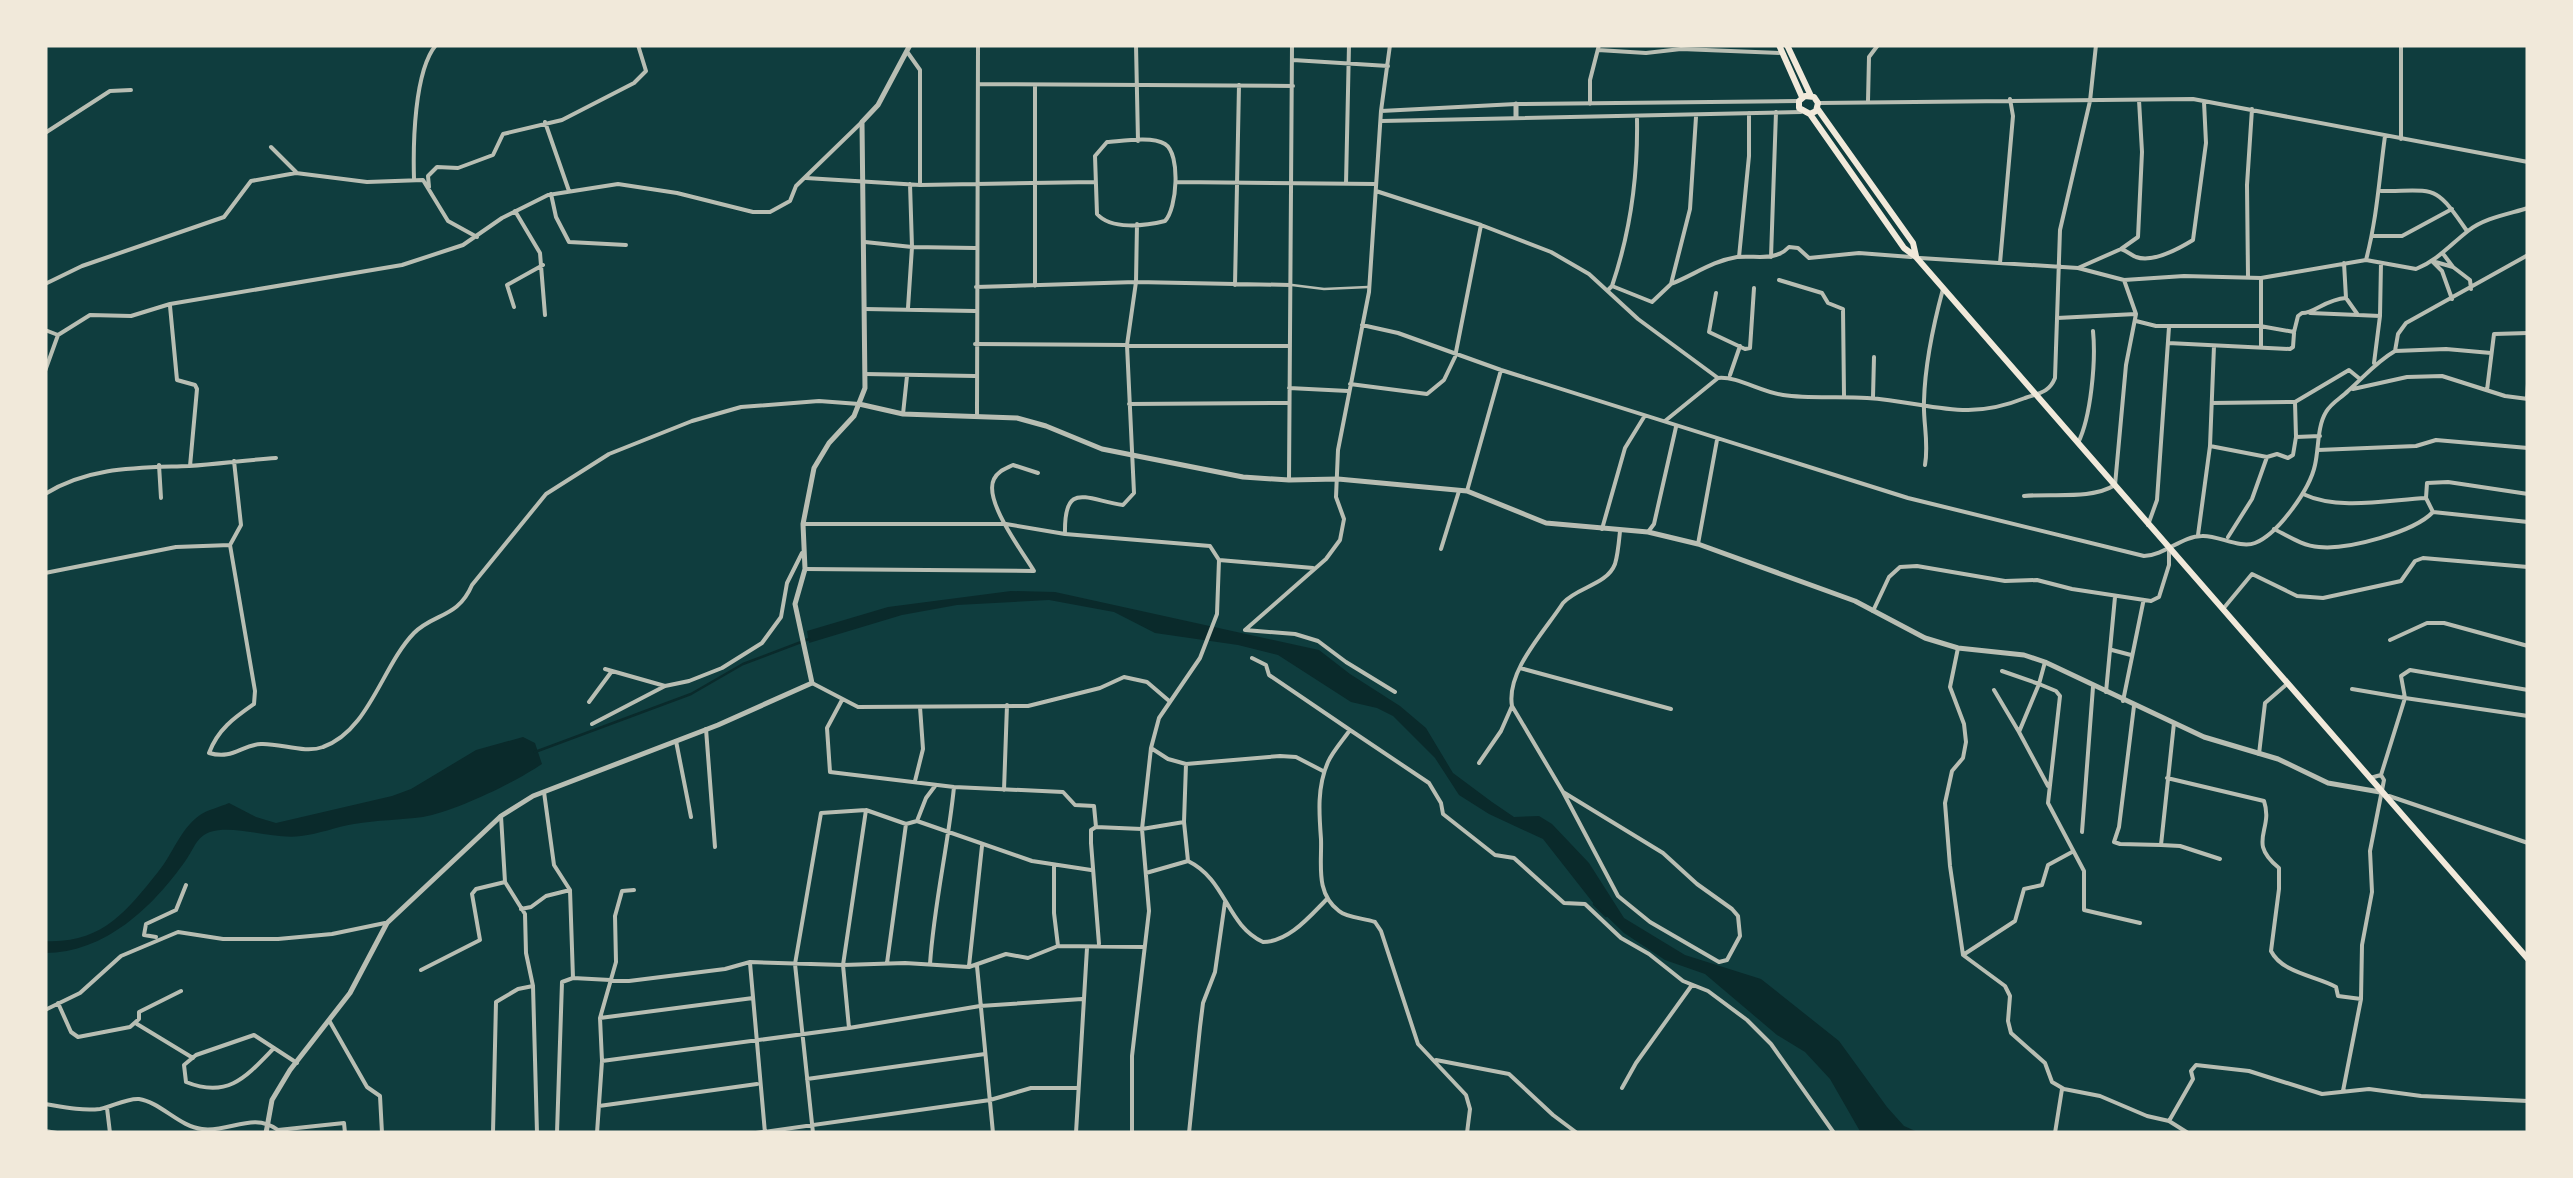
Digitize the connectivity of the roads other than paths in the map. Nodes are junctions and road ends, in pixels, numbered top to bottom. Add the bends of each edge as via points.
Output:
1 (436, 45) edge
2 (638, 45) edge
3 (978, 45) edge
4 (1136, 45) edge
5 (1292, 45) edge
6 (1349, 45) edge
7 (1390, 45) edge
8 (1787, 45) edge
9 (1878, 45) edge
10 (2096, 45) edge
11 (2401, 45) edge
12 (1598, 47) edge
13 (909, 48) edge
14 (1780, 49) edge
15 (1292, 60) junction
16 (1349, 63) junction
17 (1388, 66) junction
18 (1136, 83) junction
19 (979, 84) junction
20 (1239, 84) junction
21 (1035, 85) junction
22 (1293, 86) junction
23 (130, 90) dead end
24 (1811, 96) junction
25 (2139, 98) junction
26 (1801, 99) junction
27 (2010, 99) junction
28 (2090, 100) junction
29 (1868, 102) junction
30 (2204, 102) junction
31 (1516, 104) junction
32 (1590, 105) junction
33 (1818, 105) junction
34 (2252, 109) junction
35 (1381, 111) junction
36 (1776, 112) junction
37 (1801, 112) junction
38 (1749, 113) junction
39 (1810, 114) junction
40 (1696, 115) junction
41 (1516, 117) junction
42 (1637, 117) junction
43 (1380, 121) junction
44 (545, 122) junction
45 (862, 122) junction
46 (45, 133) edge
47 (2385, 136) junction
48 (2401, 139) junction
49 (1138, 141) junction
50 (272, 147) dead end
51 (2528, 162) edge
52 (296, 173) junction
53 (806, 178) junction
54 (414, 179) junction
55 (864, 182) junction
56 (1094, 182) junction
57 (1174, 182) junction
58 (910, 184) junction
59 (1346, 184) junction
60 (920, 185) junction
61 (977, 185) junction
62 (1235, 185) junction
63 (1290, 185) junction
64 (1034, 186) junction
65 (429, 187) junction
66 (1376, 188) junction
67 (569, 191) junction
68 (2381, 191) junction
69 (551, 194) junction
70 (2452, 208) junction
71 (2528, 208) edge
72 (515, 211) junction
73 (1136, 224) junction
74 (1482, 224) junction
75 (2467, 231) junction
76 (2372, 236) junction
77 (476, 238) junction
78 (865, 242) junction
79 (626, 245) dead end
80 (912, 247) junction
81 (976, 248) junction
82 (2121, 249) junction
83 (2443, 254) junction
84 (2528, 255) edge
85 (1772, 256) junction
86 (1739, 257) junction
87 (1916, 257) junction
88 (2366, 260) junction
89 (2432, 261) junction
90 (2000, 263) junction
91 (2344, 263) junction
92 (2381, 263) junction
93 (543, 265) junction
94 (2453, 267) junction
95 (2060, 268) junction
96 (2078, 268) junction
97 (2248, 276) junction
98 (2261, 278) junction
99 (1779, 280) dead end
100 (2124, 280) junction
101 (1136, 282) junction
102 (45, 284) edge
103 (1671, 284) junction
104 (1235, 285) junction
105 (1290, 285) junction
106 (1034, 286) junction
107 (976, 287) junction
108 (1370, 287) junction
109 (1610, 288) junction
110 (1754, 288) dead end
111 (1943, 289) junction
112 (2471, 289) junction
113 (1716, 293) dead end
114 (2346, 298) junction
115 (2452, 299) junction
116 (170, 304) junction
117 (514, 308) dead end
118 (908, 308) junction
119 (864, 310) junction
120 (976, 310) junction
121 (2310, 314) junction
122 (545, 315) dead end
123 (2358, 315) junction
124 (2380, 316) junction
125 (2056, 318) junction
126 (2136, 318) junction
127 (1362, 325) junction
128 (2170, 326) junction
129 (2260, 326) junction
130 (45, 330) edge
131 (2093, 331) dead end
132 (2294, 332) junction
133 (2528, 333) edge
134 (58, 335) junction
135 (2168, 343) junction
136 (976, 344) junction
137 (1127, 345) junction
138 (1289, 346) junction
139 (1740, 346) junction
140 (2214, 346) junction
141 (2260, 346) junction
142 (2395, 350) junction
143 (2491, 353) junction
144 (1454, 354) junction
145 (1874, 357) dead end
146 (2374, 363) junction
147 (1501, 370) junction
148 (45, 371) edge
149 (865, 374) junction
150 (907, 376) junction
151 (975, 376) junction
152 (1730, 376) junction
153 (1718, 378) junction
154 (2360, 378) junction
155 (2528, 384) edge
156 (1289, 388) junction
157 (1349, 388) junction
158 (2350, 389) junction
159 (2487, 390) junction
160 (2036, 394) junction
161 (1844, 396) junction
162 (1873, 398) junction
163 (2527, 399) edge
164 (2295, 402) junction
165 (1289, 403) junction
166 (2212, 403) junction
167 (859, 404) junction
168 (1129, 404) junction
169 (1924, 404) junction
170 (903, 414) junction
171 (977, 415) junction
172 (1645, 415) junction
173 (1665, 421) junction
174 (1676, 424) junction
175 (2320, 436) junction
176 (2296, 437) junction
177 (1717, 438) junction
178 (2078, 443) junction
179 (2210, 446) junction
180 (2528, 448) edge
181 (2318, 450) junction
182 (1134, 457) junction
183 (2267, 457) junction
184 (276, 458) dead end
185 (234, 461) junction
186 (1926, 465) dead end
187 (159, 466) junction
188 (190, 466) junction
189 (1038, 473) dead end
190 (1338, 479) junction
191 (1288, 480) junction
192 (2115, 485) junction
193 (45, 490) edge
194 (1463, 491) junction
195 (2303, 494) junction
196 (2528, 494) edge
197 (2024, 496) dead end
198 (160, 498) dead end
199 (2426, 498) junction
200 (2433, 512) junction
201 (2528, 522) edge
202 (803, 524) junction
203 (1006, 524) junction
204 (2148, 524) junction
205 (1602, 529) junction
206 (2274, 529) junction
207 (1620, 530) junction
208 (1648, 532) junction
209 (1065, 534) junction
210 (2198, 535) junction
211 (2228, 538) junction
212 (230, 544) junction
213 (1698, 544) junction
214 (1441, 549) dead end
215 (2169, 549) junction
216 (802, 553) junction
217 (1220, 560) junction
218 (1313, 568) junction
219 (2528, 568) edge
220 (805, 569) junction
221 (45, 573) edge
222 (2116, 596) junction
223 (2143, 601) junction
224 (2222, 610) junction
225 (1873, 611) junction
226 (2390, 640) dead end
227 (2528, 646) edge
228 (1958, 648) junction
229 (2111, 650) junction
230 (2131, 654) junction
231 (1252, 658) dead end
232 (2045, 662) junction
233 (1520, 668) junction
234 (2002, 671) dead end
235 (812, 683) junction
236 (2039, 684) junction
237 (2287, 684) junction
238 (665, 686) junction
239 (2093, 686) junction
240 (2352, 689) dead end
241 (1994, 690) dead end
242 (2528, 690) edge
243 (1396, 692) dead end
244 (2106, 692) junction
245 (2406, 698) junction
246 (842, 700) junction
247 (1169, 701) junction
248 (2124, 701) junction
249 (589, 702) dead end
250 (1007, 704) junction
251 (1512, 706) junction
252 (2134, 706) junction
253 (920, 708) junction
254 (1672, 709) dead end
255 (2528, 716) edge
256 (2174, 723) junction
257 (592, 724) dead end
258 (706, 729) junction
259 (1350, 730) junction
260 (2019, 732) junction
261 (676, 741) junction
262 (1151, 748) junction
263 (2259, 754) junction
264 (1479, 763) dead end
265 (1186, 764) junction
266 (1325, 772) junction
267 (2381, 775) junction
268 (2167, 778) junction
269 (2370, 778) junction
270 (915, 781) junction
271 (937, 785) junction
272 (2048, 786) junction
273 (954, 788) junction
274 (1004, 790) junction
275 (544, 792) junction
276 (1564, 792) junction
277 (2380, 792) junction
278 (866, 810) junction
279 (501, 816) junction
280 (691, 818) dead end
281 (917, 821) junction
282 (1184, 822) junction
283 (906, 824) junction
284 (1096, 827) junction
285 (1142, 829) junction
286 (950, 832) junction
287 (2082, 832) dead end
288 (2528, 843) edge
289 (2161, 845) junction
290 (982, 846) junction
291 (715, 847) dead end
292 (2073, 852) junction
293 (2220, 859) dead end
294 (1188, 861) junction
295 (1054, 866) junction
296 (1092, 870) junction
297 (1146, 873) junction
298 (505, 882) junction
299 (186, 885) dead end
300 (570, 890) junction
301 (634, 890) dead end
302 (1327, 898) junction
303 (1225, 900) junction
304 (521, 909) junction
305 (387, 922) junction
306 (2140, 923) dead end
307 (161, 937) junction
308 (1058, 946) junction
309 (1100, 946) junction
310 (1143, 946) junction
311 (1087, 947) junction
312 (1963, 955) junction
313 (2528, 959) edge
314 (750, 962) junction
315 (887, 963) junction
316 (795, 964) junction
317 (930, 964) junction
318 (844, 965) junction
319 (977, 966) junction
320 (969, 967) junction
321 (421, 970) dead end
322 (573, 978) junction
323 (610, 982) junction
324 (1692, 985) junction
325 (533, 986) junction
326 (182, 991) dead end
327 (754, 998) junction
328 (1082, 999) junction
329 (2361, 1000) junction
330 (58, 1003) junction
331 (980, 1006) junction
332 (45, 1010) edge
333 (600, 1018) junction
334 (330, 1022) junction
335 (136, 1024) junction
336 (848, 1028) junction
337 (801, 1034) junction
338 (755, 1040) junction
339 (274, 1048) junction
340 (985, 1054) junction
341 (193, 1058) junction
342 (1434, 1060) junction
343 (602, 1061) junction
344 (297, 1063) junction
345 (806, 1079) junction
346 (759, 1084) junction
347 (2062, 1086) junction
348 (1076, 1088) junction
349 (1622, 1088) dead end
350 (2343, 1091) junction
351 (990, 1100) junction
352 (2528, 1101) edge
353 (45, 1104) edge
354 (599, 1106) junction
355 (107, 1107) junction
356 (2169, 1121) junction
357 (267, 1122) junction
358 (812, 1125) junction
359 (189, 1130) edge
360 (45, 1131) edge
361 (765, 1132) edge
362 (57, 1133) edge
363 (110, 1133) edge
364 (266, 1133) edge
365 (345, 1133) edge
366 (382, 1133) edge
367 (494, 1133) edge
368 (536, 1133) edge
369 (557, 1133) edge
370 (597, 1133) edge
371 (756, 1133) edge
372 (812, 1133) edge
373 (993, 1133) edge
374 (1076, 1133) edge
375 (1132, 1133) edge
376 (1189, 1133) edge
377 (1467, 1133) edge
378 (1577, 1133) edge
379 (1834, 1133) edge
380 (2056, 1133) edge
381 (2188, 1133) edge

1 - 54 street via 417,107
2 - 44 street via 644,76 562,120
3 - 19 street
4 - 18 street
5 - 15 street
6 - 16 street
7 - 17 street
8 - 24 main road
9 - 29 street via 1869,58
10 - 28 street
11 - 48 street
12 - 14 street via 1646,53
12 - 32 street
13 - 45 street
13 - 60 street via 920,70
14 - 26 main road
15 - 16 street
15 - 22 street
16 - 17 street
16 - 59 street
17 - 35 street
18 - 20 street
18 - 21 street
18 - 49 street
19 - 21 street
19 - 61 street
20 - 22 street
20 - 62 street
21 - 64 street
22 - 63 street
23 - 46 street via 110,91
24 - 26 main road
24 - 33 main road
25 - 28 street
25 - 30 street
25 - 82 street via 2138,237
26 - 32 street
26 - 37 main road
27 - 28 street
27 - 29 street
27 - 90 street
28 - 95 street via 2060,230
29 - 33 street
30 - 34 street
30 - 82 street via 2206,143 2193,240 2150,257
31 - 32 street
31 - 35 street
31 - 41 street
33 - 39 main road
33 - 87 main road via 1914,243
34 - 47 street
34 - 97 street
35 - 43 street
36 - 37 street
36 - 38 street
36 - 85 street
37 - 39 main road
38 - 40 street
38 - 86 street
39 - 87 main road
40 - 42 street
40 - 103 street via 1690,209
41 - 42 street
41 - 43 street
42 - 109 street via 1634,204
43 - 66 street
44 - 65 street via 503,134 493,155 438,168 428,176
44 - 67 street
45 - 53 street
45 - 55 street
47 - 48 street
47 - 68 street
48 - 51 street
49 - 56 street via 1099,148
49 - 57 street via 1170,149
50 - 52 street
52 - 54 street via 367,182
52 - 102 street via 251,181 224,218
53 - 55 street
53 - 67 street via 790,201 770,212 618,184
54 - 65 street
55 - 58 street
55 - 78 street
56 - 64 street
56 - 73 street via 1100,218
57 - 62 street
57 - 73 street via 1170,216
58 - 60 street
58 - 80 street
59 - 63 street
59 - 66 street
60 - 61 street
61 - 64 street
61 - 81 street
62 - 63 street
62 - 104 street
63 - 105 street
64 - 106 street
65 - 77 street via 448,221
66 - 74 street
66 - 108 street
67 - 69 street
68 - 70 street via 2430,190
68 - 76 street
69 - 72 street
69 - 79 street via 570,242
70 - 75 street
70 - 76 street via 2402,236
71 - 75 street
72 - 77 street
72 - 93 street
73 - 101 street
74 - 109 street via 1551,252
74 - 144 street
75 - 83 street
76 - 88 street
77 - 116 street via 402,265
78 - 80 street
78 - 119 street
80 - 81 street
80 - 118 street
81 - 107 street
82 - 96 street
83 - 89 street
83 - 94 street
84 - 112 street
85 - 86 street
85 - 87 street via 1793,247 1809,258 1859,252
86 - 103 street
87 - 90 street
87 - 111 main road
88 - 91 street
88 - 92 street
89 - 92 street via 2416,269
89 - 94 street
89 - 115 street
90 - 95 street
91 - 98 street
91 - 114 street
92 - 124 street
93 - 117 street via 507,285
93 - 122 street
94 - 112 street
95 - 96 street
95 - 125 street
96 - 100 street
97 - 98 street
97 - 100 street
98 - 129 street
99 - 161 street via 1822,293 1843,309
100 - 126 street
101 - 104 street
101 - 106 street
101 - 137 street
103 - 109 street via 1652,302
104 - 105 street
105 - 108 lane
105 - 138 street
106 - 107 street
107 - 120 street
108 - 127 street
109 - 153 street via 1638,319
110 - 139 street via 1750,348
111 - 160 main road
111 - 169 street
112 - 115 street
113 - 139 street via 1710,332
114 - 121 street via 2321,303
114 - 123 street
115 - 142 street via 2406,323
116 - 134 street via 131,316 90,315
116 - 188 street via 177,380 197,389
118 - 119 street
118 - 120 street
119 - 149 street
120 - 136 street
121 - 123 street
121 - 132 street via 2298,316
123 - 124 street
124 - 146 street
125 - 126 street
125 - 160 street via 2055,378
126 - 128 street
126 - 192 street
127 - 144 street
127 - 157 street
128 - 129 street
128 - 135 street
129 - 132 street
129 - 141 street
130 - 134 street
131 - 178 street via 2088,410
132 - 141 street via 2294,348
133 - 143 street via 2494,334
134 - 148 street
135 - 140 street
135 - 204 street via 2158,500
136 - 137 street
136 - 151 street
137 - 138 street
137 - 168 street
138 - 156 street
139 - 152 street
140 - 141 street
140 - 166 street
142 - 143 street
142 - 146 street
143 - 159 street
144 - 147 street
144 - 157 street via 1444,380 1427,394
145 - 162 street
146 - 154 street
147 - 172 street
147 - 194 street
149 - 150 street
149 - 167 street
150 - 151 street
150 - 170 street
151 - 171 street
152 - 153 street
152 - 161 street via 1786,396
153 - 173 street
154 - 158 street
154 - 164 street via 2350,370
155 - 163 street
156 - 157 street
156 - 165 street
157 - 190 street
158 - 159 street via 2442,376
158 - 175 street via 2327,408
159 - 163 street
160 - 169 street via 1985,411
160 - 178 main road
161 - 162 street
162 - 169 street
164 - 166 street
164 - 176 street
165 - 168 street
165 - 191 street
166 - 179 street
167 - 170 street
167 - 202 street via 814,468
167 - 212 street via 741,407 608,454 546,494 464,602 414,632 359,718 324,747 262,744 234,754 209,753 224,725 254,704
168 - 182 street
169 - 186 street
170 - 171 street
171 - 182 street via 1017,418
172 - 173 street
172 - 205 street via 1625,448
173 - 174 street
174 - 177 street
174 - 208 street
175 - 176 street
175 - 181 street
176 - 183 street via 2292,457
177 - 213 street
177 - 215 street via 1908,498 2144,556
178 - 192 main road
179 - 183 street
179 - 210 street
180 - 181 street via 2436,440
181 - 195 street
182 - 191 street
182 - 209 street via 1136,483 1128,501 1070,501
183 - 211 street
184 - 185 street
185 - 188 street
185 - 212 street via 241,525
187 - 188 street
187 - 193 street via 90,474
187 - 198 street
189 - 203 street via 1013,465 992,482
190 - 191 street
190 - 194 street
190 - 218 street via 1340,540
192 - 197 street via 2093,496
192 - 204 main road
194 - 205 street via 1546,524
194 - 214 street
195 - 199 street via 2350,503
195 - 206 street
196 - 199 street via 2426,482
199 - 200 street
200 - 201 street
200 - 206 street via 2423,522 2360,544 2322,548
202 - 203 street
202 - 216 street
203 - 209 street
203 - 220 street via 1034,571
204 - 215 main road
205 - 207 street
206 - 211 street via 2249,545
207 - 208 street
207 - 233 street via 1608,574 1570,596
208 - 213 street
209 - 217 street via 1210,546
210 - 211 street
210 - 215 street
212 - 221 street via 176,547
213 - 225 street
215 - 223 street via 2159,596
215 - 224 main road
216 - 220 street
216 - 238 street via 780,617 762,643 714,672
217 - 218 street
217 - 247 street via 1217,614 1200,658
218 - 243 street via 1245,630 1318,641
219 - 224 street via 2423,558 2401,581 2323,598 2297,596 2252,574
220 - 235 street via 795,604
222 - 223 street
222 - 225 street via 2037,580 1900,567
222 - 229 street
223 - 230 street
224 - 237 main road
225 - 228 street
226 - 227 street via 2444,622
228 - 232 street
228 - 312 street via 1950,686 1966,742 1945,802
229 - 230 street
229 - 244 street
230 - 248 street
231 - 259 street
232 - 236 street
232 - 239 street
233 - 251 street
233 - 254 street
234 - 236 street
235 - 246 street
235 - 258 street
236 - 260 street
236 - 272 street via 2060,696
237 - 263 street via 2265,703
237 - 269 main road
238 - 249 street via 608,670
238 - 257 street
239 - 244 street
239 - 287 street
240 - 245 street
241 - 260 street
242 - 245 street via 2410,670 2402,676
244 - 248 street
245 - 255 street
245 - 267 street
246 - 253 street
246 - 270 street via 827,728 830,772
247 - 250 street via 1147,682 1124,677 1028,706
247 - 262 street
248 - 252 street
250 - 253 street
250 - 274 street
251 - 264 street
251 - 276 street
252 - 256 street
252 - 289 street via 2114,842
253 - 270 street via 923,749
256 - 263 street
256 - 268 street
258 - 261 street
258 - 291 street
259 - 266 street
259 - 324 street via 1429,783 1443,814 1495,855 1514,858 1564,903 1586,904 1621,938
260 - 272 street
261 - 275 street
261 - 280 street
262 - 265 street
262 - 285 street
263 - 277 street via 2328,783
265 - 266 street via 1280,756
265 - 282 street
266 - 302 street via 1316,820
267 - 269 street
267 - 277 street
268 - 289 street
268 - 329 street via 2264,801 2260,847 2278,868 2280,890 2271,951 2296,971 2336,986 2338,996
269 - 277 main road
270 - 271 street
271 - 273 street
271 - 281 street
272 - 292 street via 2048,803
273 - 274 street
273 - 286 street
274 - 284 street via 1063,792 1074,804 1094,806
275 - 279 street
275 - 300 street via 554,865
276 - 276 street via 1663,853 1732,909 1740,936 1727,960 1719,962 1674,937 1618,896
277 - 288 street
277 - 313 main road
277 - 329 street
278 - 283 street
278 - 316 street via 821,813
278 - 318 street
279 - 298 street
279 - 305 street
281 - 283 street
281 - 286 street
282 - 285 street
282 - 294 street
283 - 315 street
284 - 285 street
284 - 296 street
285 - 297 street
286 - 290 street
286 - 317 street
289 - 293 street
290 - 295 street
290 - 320 street
292 - 306 street via 2086,878 2084,910
292 - 312 street via 2048,865 2045,883 2024,890 2016,921
294 - 297 street
294 - 303 street via 1207,870
295 - 296 street
295 - 308 street
296 - 309 street
297 - 310 street
298 - 304 street
298 - 321 street via 472,894 480,940
299 - 307 street via 176,910 146,924 144,934
300 - 304 street
300 - 322 street
301 - 323 street via 622,891 617,902
302 - 303 street via 1301,925 1270,943 1254,938
302 - 342 street via 1340,913 1375,922 1381,931 1418,1044
303 - 376 street via 1200,1027
304 - 325 street
305 - 307 street via 278,939 178,932
305 - 334 street
307 - 330 street via 121,956
308 - 311 street
308 - 319 street via 1028,958 990,957
309 - 310 street
309 - 311 street
310 - 375 street
311 - 328 street
312 - 347 street via 2005,986 2010,1032
314 - 316 street
314 - 323 street
314 - 327 street
315 - 317 street
315 - 318 street
316 - 318 street
316 - 337 street
317 - 320 street
318 - 336 street
319 - 320 street
319 - 331 street
322 - 323 street
322 - 369 street via 562,982
323 - 333 street
324 - 349 street
324 - 379 street via 1771,1044
325 - 367 street via 496,1002
325 - 368 street
326 - 335 street via 139,1012
327 - 333 street
327 - 338 street
328 - 331 street
328 - 348 street
329 - 350 street
330 - 332 street
330 - 335 street via 78,1038
331 - 336 street
331 - 340 street
333 - 343 street
334 - 344 street
334 - 366 street via 366,1087 380,1096
335 - 341 street
336 - 337 street
337 - 338 street
337 - 345 street
338 - 343 street
338 - 346 street
339 - 341 street via 254,1035
339 - 341 street via 246,1077 224,1088 186,1082 184,1065
339 - 344 street
340 - 345 street
340 - 351 street
342 - 377 street via 1466,1096
342 - 378 street via 1509,1074
343 - 354 street
344 - 357 street via 272,1100
345 - 358 street
346 - 354 street
346 - 361 street
347 - 356 street
347 - 380 street
348 - 351 street via 1031,1088
348 - 374 street
350 - 352 street
350 - 356 street via 2322,1094 2249,1071 2196,1065
351 - 358 street
351 - 373 street
353 - 355 street
354 - 370 street
355 - 359 street via 139,1099
355 - 363 street
356 - 381 street
357 - 359 street
357 - 364 street
357 - 365 street via 278,1130 344,1123
358 - 361 street
358 - 372 street
360 - 362 street
361 - 371 street

